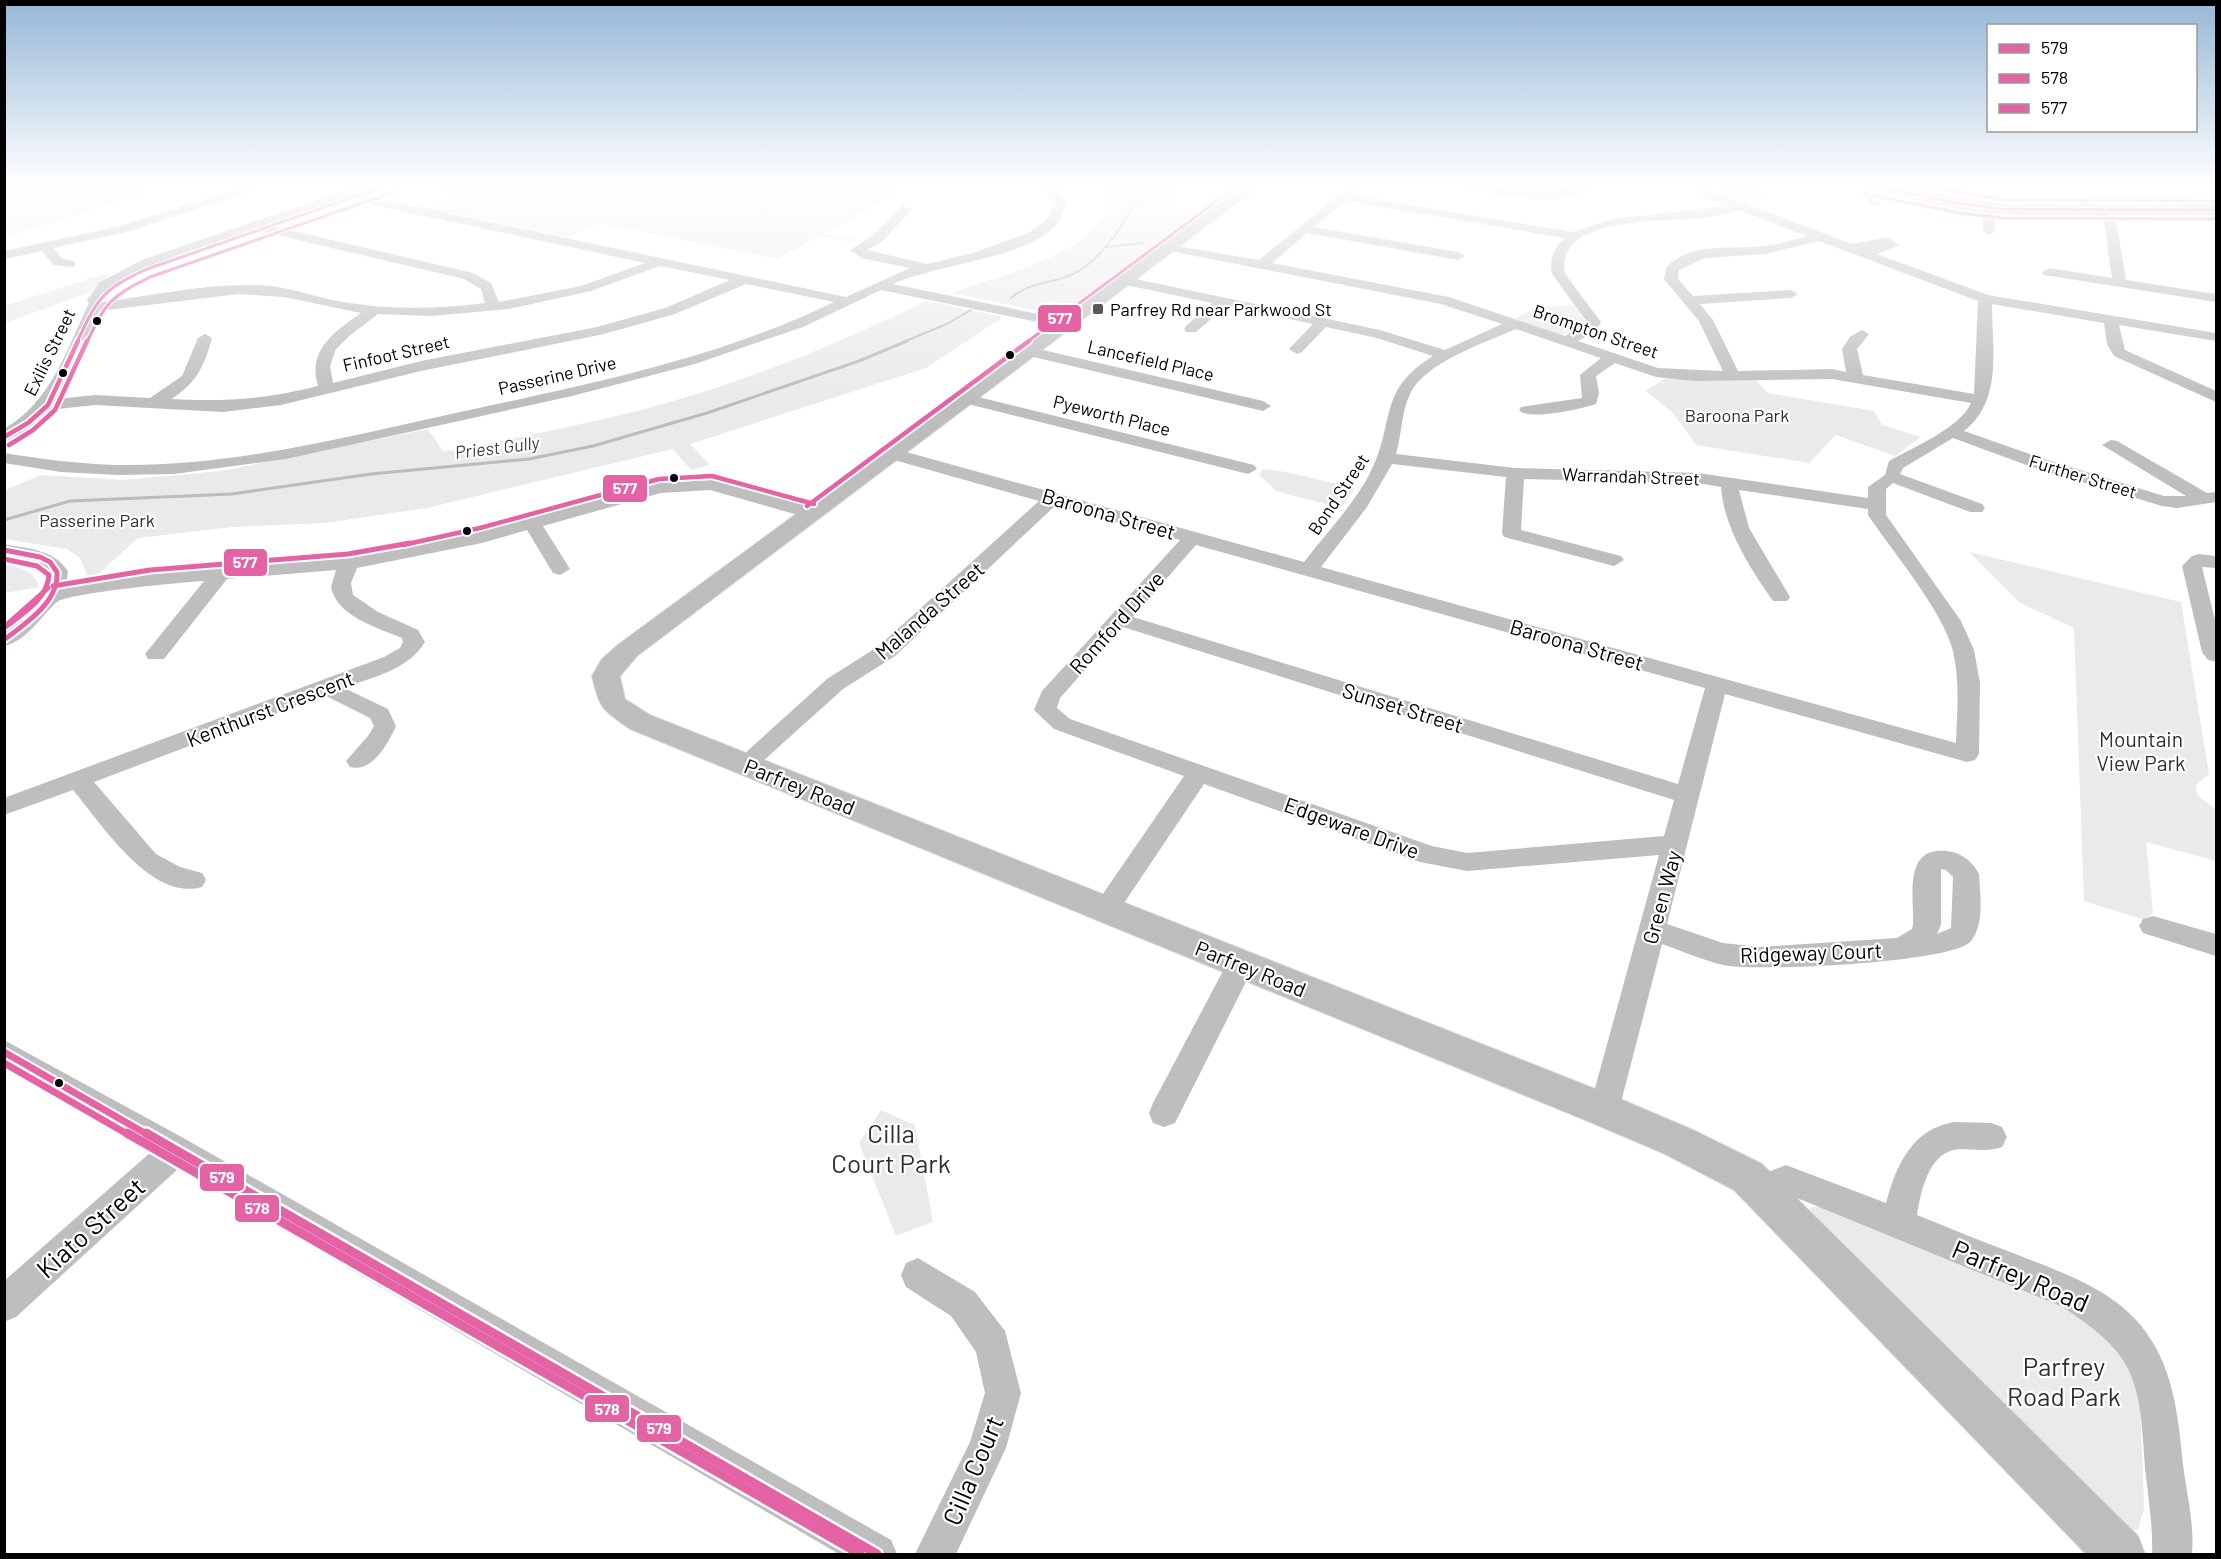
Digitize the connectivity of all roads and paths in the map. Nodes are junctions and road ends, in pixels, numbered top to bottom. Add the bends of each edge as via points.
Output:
1 (54, 257) edge
2 (180, 257) edge
3 (386, 257) edge
4 (633, 257) edge
5 (874, 257) edge
6 (967, 257) edge
7 (1157, 257) edge
8 (1223, 257) edge
9 (1272, 257) edge
10 (1560, 257) edge
11 (1698, 257) edge
12 (1875, 257) edge
13 (2116, 257) edge
14 (658, 262) junction
15 (70, 264) dead end
16 (1263, 264) junction
17 (924, 267) junction
18 (2049, 272) dead end
19 (743, 280) junction
20 (1126, 281) junction
21 (2120, 283) junction
22 (879, 285) junction
23 (1791, 294) dead end
24 (2217, 298) edge
25 (1985, 299) junction
26 (848, 301) junction
27 (1689, 301) junction
28 (1222, 302) junction
29 (94, 305) junction
30 (492, 306) junction
31 (374, 310) junction
32 (2111, 319) junction
33 (1323, 322) junction
34 (1067, 324) junction
35 (1515, 324) junction
36 (1191, 329) dead end
37 (1862, 334) dead end
38 (2217, 337) edge
39 (205, 338) dead end
40 (1565, 342) junction
41 (1297, 349) dead end
42 (1030, 352) junction
43 (1448, 356) junction
44 (1612, 358) junction
45 (1732, 374) junction
46 (1856, 377) junction
47 (327, 389) junction
48 (2217, 397) edge
49 (966, 399) junction
50 (1980, 400) junction
51 (151, 404) junction
52 (48, 405) junction
53 (1263, 406) dead end
54 (1527, 410) dead end
55 (1952, 432) junction
56 (4, 437) edge
57 (2111, 446) dead end
58 (893, 454) junction
59 (4, 458) edge
60 (1386, 458) junction
61 (1248, 469) dead end
62 (1515, 473) junction
63 (1892, 477) junction
64 (1729, 482) junction
65 (1053, 498) junction
66 (2210, 498) edge
67 (1875, 505) junction
68 (1976, 508) dead end
69 (812, 513) junction
70 (532, 523) junction
71 (1192, 537) junction
72 (4, 552) edge
73 (1614, 560) dead end
74 (2208, 561) edge
75 (349, 563) junction
76 (560, 569) dead end
77 (1309, 569) junction
78 (221, 573) junction
79 (54, 595) junction
80 (1780, 597) dead end
81 (1119, 619) junction
82 (4, 640) edge
83 (156, 654) dead end
84 (2217, 655) edge
85 (1717, 684) junction
86 (325, 687) junction
87 (1046, 710) joint
88 (358, 760) dead end
89 (745, 764) junction
90 (1200, 773) junction
91 (78, 780) junction
92 (1688, 795) junction
93 (4, 807) edge
94 (1675, 844) junction
95 (193, 880) dead end
96 (1107, 908) junction
97 (2153, 926) dead end
98 (1652, 930) junction
99 (2217, 945) edge
100 (1902, 948) dead end
101 (1242, 964) junction
102 (4, 1052) edge
103 (1604, 1110) junction
104 (1164, 1113) dead end
105 (1991, 1137) dead end
106 (176, 1150) junction
107 (1765, 1195) junction
108 (1899, 1224) junction
109 (918, 1275) dead end
110 (4, 1305) edge
111 (2178, 1552) edge
112 (875, 1554) edge
113 (935, 1554) edge
114 (2120, 1554) edge

1 - 15 street via 58,262
2 - 29 street, Exilis Street via 119,282
3 - 30 street via 468,276 489,287
4 - 14 street
5 - 17 street
6 - 17 street, Passerine Drive
7 - 20 main road, Parfrey Road
8 - 16 street, Brompton Street
9 - 16 street
10 - 40 street via 1557,267 1561,280 1591,312 1594,322 1591,328
11 - 27 street via 1677,264 1670,272
12 - 25 street
13 - 21 street
14 - 19 street
14 - 30 street via 574,291
16 - 35 street, Brompton Street via 1444,300
17 - 22 street, Passerine Drive
18 - 21 street
19 - 26 street
19 - 47 street, Finfoot Street via 642,320
20 - 28 street
20 - 34 main road, Parfrey Road
21 - 24 street
22 - 26 street, Passerine Drive
22 - 34 street
23 - 27 street
25 - 32 street
25 - 50 street via 1984,387
26 - 59 street, Passerine Drive via 768,336 648,373 273,457 131,471 83,470
27 - 45 street via 1706,320
28 - 33 street
28 - 36 street
29 - 31 street via 262,290
29 - 52 street, Exilis Street
30 - 31 street
31 - 47 street via 341,334 327,352 321,368
32 - 38 street
32 - 48 street via 2119,353
33 - 41 street
33 - 43 street via 1399,338
34 - 42 main road, Parfrey Road
35 - 40 street, Brompton Street
35 - 43 street, Bond Street
37 - 46 street via 1847,350
39 - 51 street via 196,371
40 - 44 street, Brompton Street
42 - 49 main road, Parfrey Road
42 - 53 street, Lancefield Place
43 - 60 street, Bond Street via 1418,375 1400,397
44 - 45 street, Brompton Street via 1656,372
44 - 54 street via 1588,375 1590,401
45 - 46 street, Brompton Street via 1799,372
46 - 50 street, Brompton Street
47 - 51 street, Finfoot Street via 223,407
49 - 58 main road, Parfrey Road
49 - 61 street, Pyeworth Place
50 - 55 street via 1968,420
51 - 52 street, Finfoot Street via 95,400
52 - 56 street, Exilis Street
55 - 63 street via 1895,465
55 - 66 street, Further Street via 2015,456 2162,501
57 - 66 street
58 - 65 street, Baroona Street
58 - 69 main road, Parfrey Road
60 - 62 street, Warrandah Street
60 - 77 street, Bond Street via 1370,487
62 - 64 street, Warrandah Street via 1667,476
62 - 73 street via 1511,533
63 - 67 street via 1877,487
63 - 68 street
64 - 67 street, Warrandah Street
64 - 80 street via 1739,526
65 - 71 street, Baroona Street
65 - 89 street, Malanda Street via 887,651 835,684
67 - 85 street, Baroona Street via 1884,528 1951,621 1963,650 1969,683 1967,754
69 - 70 street via 731,489 695,485 646,490
69 - 89 main road, Parfrey Road via 628,650 606,676 612,703 622,712
70 - 75 street via 440,548
70 - 76 street
71 - 77 street, Baroona Street
71 - 81 street, Romford Drive
72 - 79 street via 32,555 49,562 59,571 60,582
74 - 84 street via 2192,566 2213,652
75 - 78 street
75 - 86 street, Kenthurst Crescent via 340,582 347,600 372,618 411,634 414,642 408,652 392,662
77 - 85 street, Baroona Street
78 - 79 street via 151,579
78 - 83 street
79 - 82 street
81 - 87 street, Romford Drive via 1050,696
81 - 92 street, Sunset Street
85 - 92 street, Green Way
86 - 88 street via 380,714 385,726 378,740
86 - 91 street, Kenthurst Crescent
87 - 90 street, Edgeware Drive via 1062,724
89 - 96 main road, Parfrey Road
90 - 94 street, Edgeware Drive via 1429,855 1467,862
90 - 96 street
91 - 93 street, Kenthurst Crescent
91 - 95 street via 147,861 173,875
92 - 94 street, Green Way
94 - 98 street, Green Way
96 - 101 main road, Parfrey Road
97 - 99 street
98 - 100 street, Ridgeway Court via 1724,954 1760,958
98 - 103 street, Green Way
101 - 103 main road, Parfrey Road
101 - 104 street
102 - 106 street
103 - 107 main road, Parfrey Road via 1723,1162 1748,1177
105 - 108 street via 1942,1138 1927,1150 1905,1188
106 - 110 street, Kiato Street
106 - 112 street
107 - 108 street, Parfrey Road via 1786,1180
107 - 114 main road, Parfrey Road
108 - 111 street, Parfrey Road via 2075,1295 2101,1310 2125,1333 2144,1358 2157,1390
109 - 113 street, Cilla Court via 963,1304 992,1344 1003,1393 987,1448

